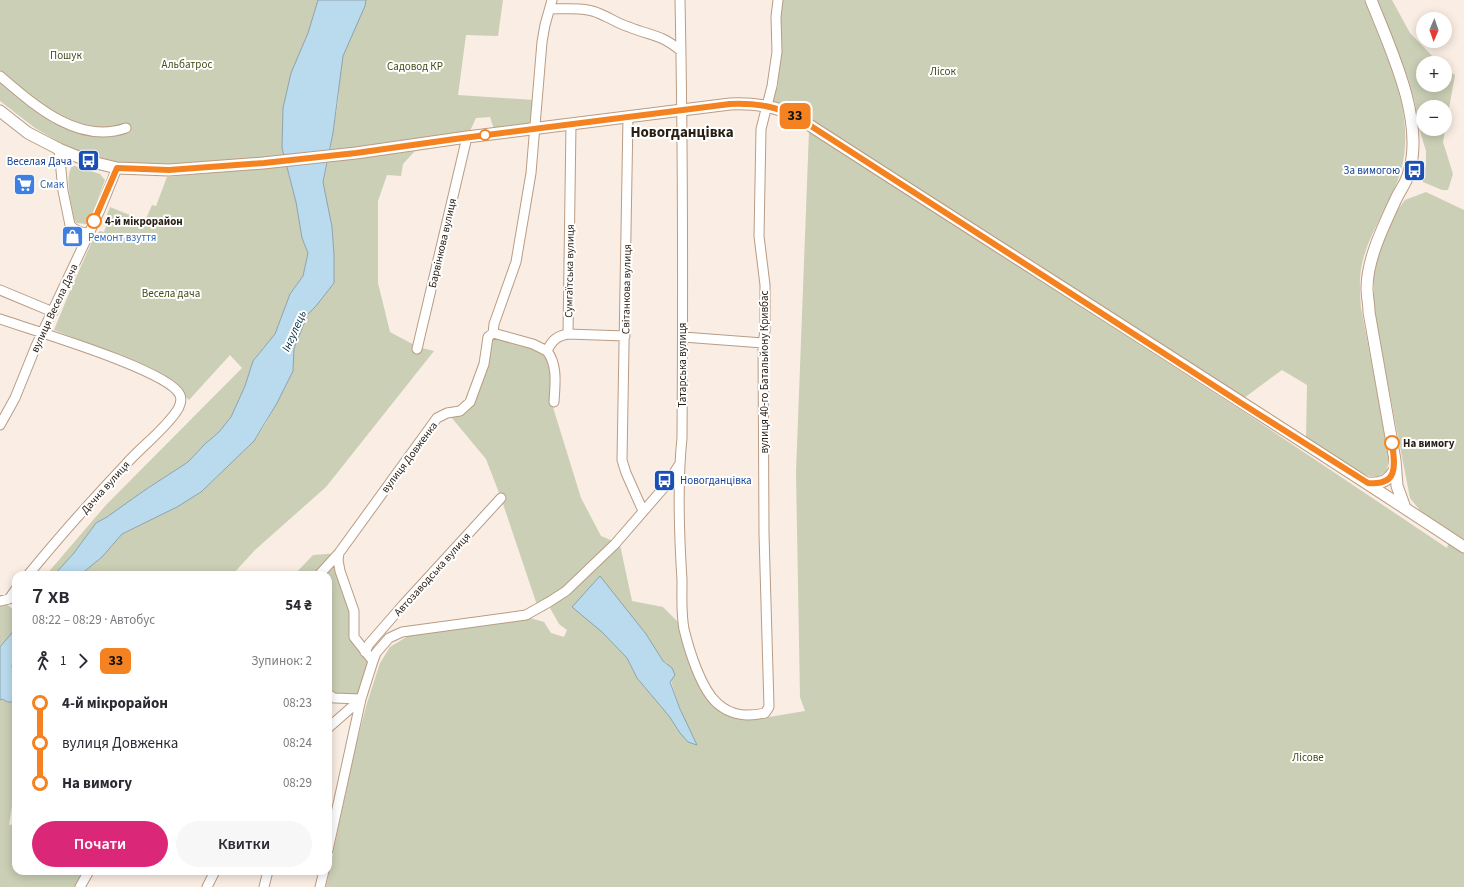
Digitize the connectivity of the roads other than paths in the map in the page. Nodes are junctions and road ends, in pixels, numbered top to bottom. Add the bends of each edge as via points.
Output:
1 (680, 0) edge
2 (778, 0) edge
3 (1371, 0) edge
4 (551, 5) edge
5 (681, 51) junction
6 (0, 76) edge
7 (767, 106) junction
8 (682, 110) junction
9 (0, 111) edge
10 (628, 117) junction
11 (571, 124) junction
12 (126, 128) dead end
13 (535, 129) junction
14 (467, 137) junction
15 (59, 149) junction
16 (117, 168) junction
17 (89, 233) junction
18 (0, 290) edge
19 (53, 312) junction
20 (0, 319) edge
21 (493, 333) junction
22 (42, 334) junction
23 (568, 334) junction
24 (625, 336) junction
25 (682, 337) junction
26 (763, 343) junction
27 (417, 349) dead end
28 (547, 351) junction
29 (554, 402) dead end
30 (0, 426) edge
31 (679, 464) junction
32 (1395, 469) junction
33 (1368, 483) junction
34 (501, 498) dead end
35 (1405, 508) junction
36 (643, 511) junction
37 (1464, 547) edge
38 (339, 552) junction
39 (32, 571) edge
40 (322, 571) edge
41 (12, 594) edge
42 (0, 601) edge
43 (365, 652) junction
44 (373, 661) junction
45 (332, 697) edge
46 (361, 699) junction
47 (733, 713) joint
48 (332, 724) edge
49 (332, 832) edge
50 (87, 875) edge
51 (212, 875) edge
52 (267, 875) edge
53 (323, 875) edge
54 (80, 887) edge
55 (207, 887) edge
56 (264, 887) edge
57 (320, 887) edge

1 - 5 street, Татарська вулиця
2 - 7 street, вулиця 40-го Батальйону Кривбас via 777,52
3 - 32 main road via 1403,84 1412,124 1413,148 1409,172 1376,245 1367,288
4 - 5 street via 596,12 628,27 659,36
4 - 13 street, вулиця Довженка via 542,42
5 - 8 street, Татарська вулиця
6 - 12 street via 28,100 68,124 85,131 102,133
7 - 8 main road via 730,104
7 - 26 street, вулиця 40-го Батальйону Кривбас via 761,129 759,229 765,285 766,331
7 - 33 main road via 800,119
8 - 10 main road
8 - 25 street, Татарська вулиця
9 - 15 main road via 28,133
10 - 11 main road
10 - 24 street, Світанкова вулиця
11 - 13 main road
11 - 23 street, Сумгаїтська вулиця
13 - 14 main road
13 - 21 street, вулиця Довженка via 531,173 516,262
14 - 16 main road via 264,163 169,170
14 - 27 street, Барвінкова вулиця
15 - 16 main road via 88,161
15 - 17 street via 63,191 70,225 74,229
16 - 17 street, вулиця Весела Дача
17 - 19 street, вулиця Весела Дача
18 - 19 street
19 - 22 street, вулиця Весела Дача
20 - 22 street
21 - 28 street via 533,344
21 - 38 street, вулиця Довженка via 488,337 484,364 470,402 460,411 437,418
22 - 30 street, вулиця Весела Дача
22 - 39 street, Дачна вулиця via 140,368 175,388 180,394 181,403 163,427 126,463
23 - 24 street
23 - 28 street, Сумгаїтська вулиця via 559,336 551,342
24 - 36 street, Світанкова вулиця via 622,460
25 - 26 street
25 - 31 street, Татарська вулиця via 682,438
26 - 47 street, вулиця 40-го Батальйону Кривбас via 764,534 769,707 765,713 757,715
28 - 29 street via 554,361
31 - 36 street via 667,484
31 - 47 street, Татарська вулиця via 684,628 708,694 724,709
32 - 33 main road via 1384,482
32 - 35 main road via 1398,490
33 - 35 main road
34 - 43 street, Автозаводська вулиця via 369,644
35 - 37 main road
36 - 44 street via 615,544 566,591 526,615 402,632 389,638
38 - 40 street, вулиця Довженка
38 - 43 street via 340,572 354,611 354,637
41 - 42 street via 8,599
43 - 44 street
44 - 46 street
45 - 46 street
46 - 48 street
46 - 49 street
50 - 54 street
51 - 55 street
52 - 56 street
53 - 57 street

